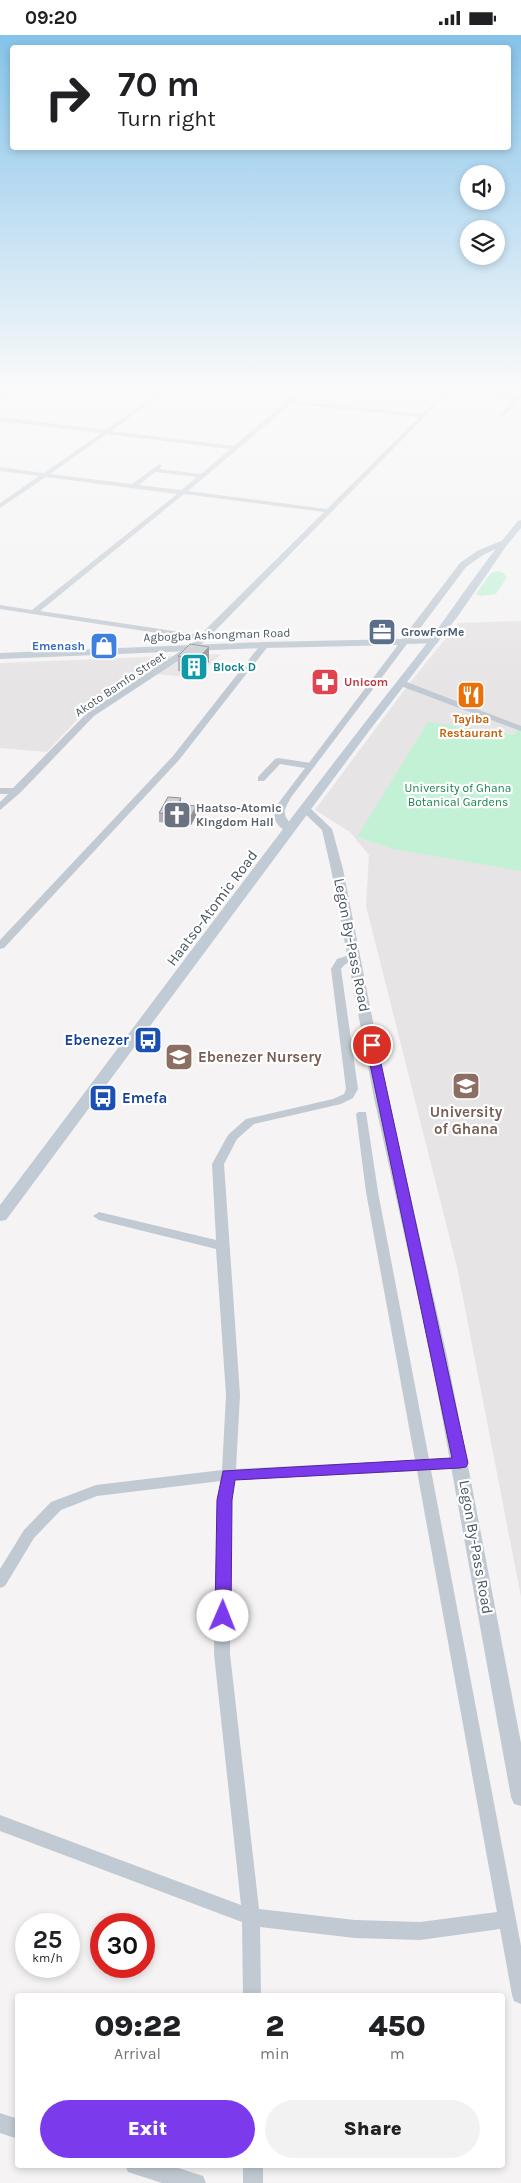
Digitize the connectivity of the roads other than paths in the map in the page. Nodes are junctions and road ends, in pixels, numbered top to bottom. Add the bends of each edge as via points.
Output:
1 (24, 489) edge
2 (151, 489) edge
3 (186, 489) edge
4 (351, 489) edge
5 (182, 493) junction
6 (0, 506) edge
7 (329, 511) junction
8 (521, 523) edge
9 (504, 543) junction
10 (0, 607) edge
11 (34, 612) junction
12 (203, 638) junction
13 (434, 641) junction
14 (406, 642) junction
15 (356, 643) junction
16 (265, 645) junction
17 (193, 647) junction
18 (0, 656) edge
19 (395, 656) junction
20 (402, 683) junction
21 (521, 729) edge
22 (311, 766) junction
23 (262, 779) dead end
24 (0, 791) edge
25 (17, 791) junction
26 (0, 807) edge
27 (305, 809) junction
28 (290, 829) junction
29 (0, 946) edge
30 (355, 956) junction
31 (362, 1114) dead end
32 (0, 1216) edge
33 (99, 1216) dead end
34 (222, 1246) junction
35 (460, 1463) junction
36 (422, 1466) junction
37 (228, 1475) junction
38 (0, 1582) edge
39 (521, 1797) edge
40 (0, 1823) edge
41 (251, 1917) junction
42 (507, 1919) junction
43 (252, 1993) edge
44 (521, 1995) edge
45 (0, 2123) edge
46 (15, 2128) edge
47 (145, 2168) edge
48 (253, 2168) edge
49 (196, 2183) edge
50 (253, 2183) edge

1 - 6 street
2 - 5 street
3 - 5 street
4 - 7 street, Akoto Bamfo Street
5 - 7 street
5 - 11 street
7 - 12 street, Akoto Bamfo Street
8 - 9 main road, Haatso-Atomic Road
9 - 13 main road, Haatso-Atomic Road
9 - 14 street via 480,553 463,565
10 - 11 street
11 - 12 street
12 - 17 street, Akoto Bamfo Street
13 - 14 street, Agbogba Ashongman Road
13 - 20 main road, Haatso-Atomic Road
14 - 15 street, Agbogba Ashongman Road
14 - 19 street
15 - 16 street, Agbogba Ashongman Road
15 - 19 street
16 - 17 street, Agbogba Ashongman Road
16 - 29 street via 176,758
17 - 18 street, Agbogba Ashongman Road
17 - 25 street, Akoto Bamfo Street via 91,715
19 - 22 street
20 - 21 street
20 - 27 main road, Haatso-Atomic Road
22 - 23 street via 278,761
22 - 28 street via 280,809 280,820
24 - 25 street
25 - 26 street, Akoto Bamfo Street
27 - 28 main road, Haatso-Atomic Road
27 - 30 street, Legon By-Pass Road via 327,829
28 - 32 main road, Haatso-Atomic Road
30 - 34 street via 342,961 336,969 352,1089 349,1096 337,1102 250,1121 232,1137 218,1164
30 - 35 street, Legon By-Pass Road via 381,1097
31 - 36 street via 372,1192
33 - 34 street
34 - 37 street via 233,1395
35 - 36 street
35 - 39 street, Legon By-Pass Road
36 - 37 street
36 - 42 street
37 - 38 street via 96,1491 56,1506 30,1534
37 - 41 street via 224,1500 222,1654
40 - 41 street
41 - 42 street via 355,1929 420,1931
41 - 43 street
42 - 44 street
45 - 46 street
47 - 49 street
48 - 50 street

